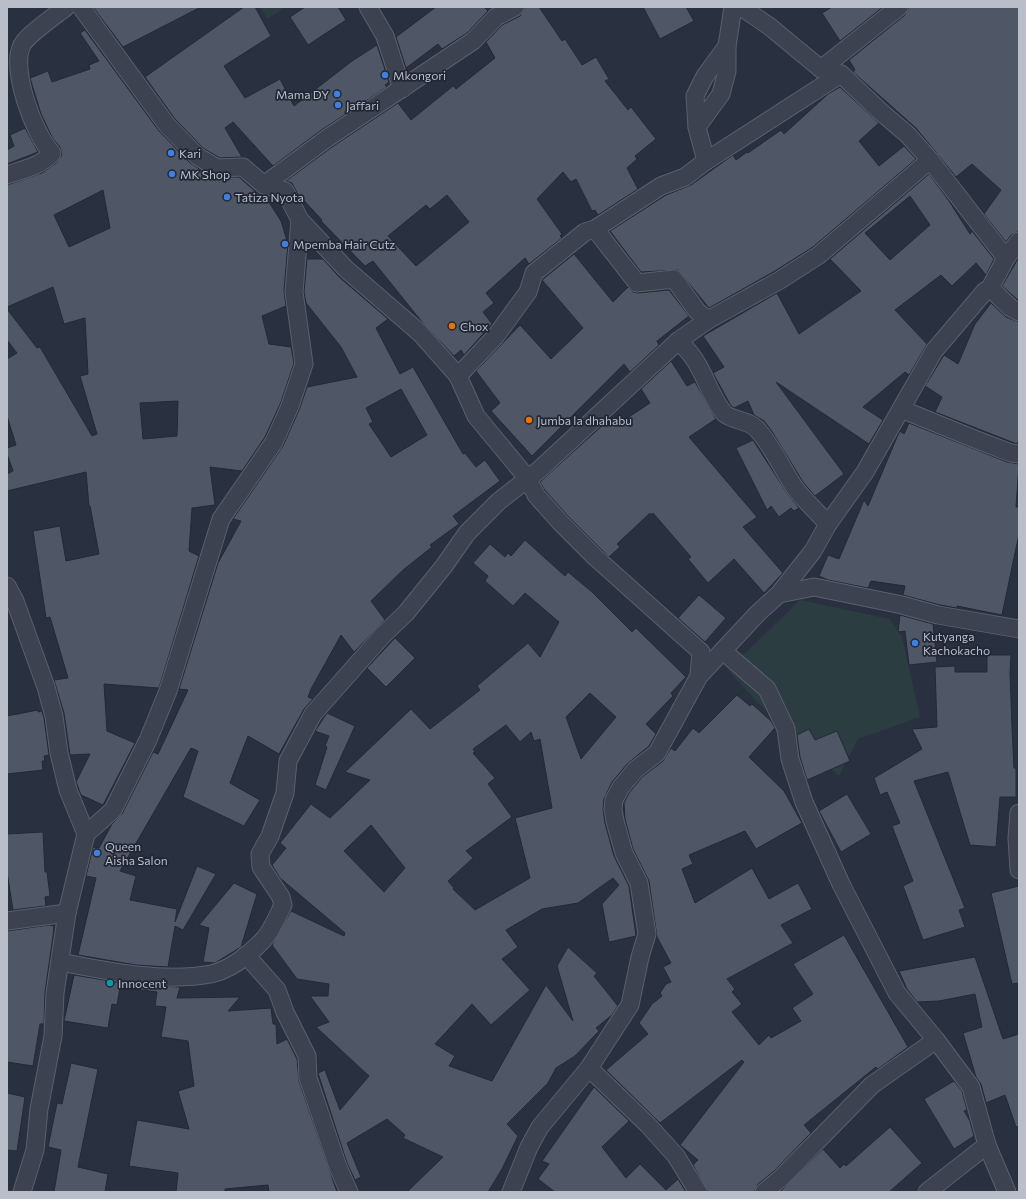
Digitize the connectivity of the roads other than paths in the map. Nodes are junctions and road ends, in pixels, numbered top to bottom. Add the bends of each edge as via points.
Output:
1 (66, 7) edge
2 (81, 7) edge
3 (368, 7) edge
4 (515, 7) edge
5 (733, 7) edge
6 (741, 7) edge
7 (764, 7) edge
8 (899, 7) edge
9 (769, 26) junction
10 (727, 46) junction
11 (821, 69) junction
12 (841, 74) junction
13 (402, 89) junction
14 (697, 127) junction
15 (930, 160) junction
16 (706, 161) junction
17 (7, 175) edge
18 (264, 185) junction
19 (300, 220) junction
20 (595, 229) junction
21 (1019, 241) edge
22 (1006, 258) junction
23 (990, 288) junction
24 (1019, 312) edge
25 (708, 320) junction
26 (678, 341) junction
27 (458, 376) junction
28 (901, 409) junction
29 (1019, 454) edge
30 (528, 479) junction
31 (828, 524) junction
32 (7, 586) edge
33 (779, 594) junction
34 (1019, 629) edge
35 (723, 650) junction
36 (699, 676) junction
37 (1019, 813) edge
38 (86, 834) junction
39 (1019, 870) edge
40 (1019, 873) edge
41 (1019, 881) edge
42 (67, 913) junction
43 (7, 921) edge
44 (246, 955) junction
45 (60, 962) junction
46 (936, 1040) junction
47 (589, 1068) junction
48 (988, 1145) junction
49 (22, 1192) edge
50 (350, 1192) edge
51 (511, 1192) edge
52 (698, 1192) edge
53 (764, 1192) edge
54 (926, 1192) edge
55 (1007, 1192) edge

1 - 17 street via 22,44 19,60 25,104 43,145 52,153 36,165
2 - 18 street via 167,125 197,156 217,168 243,167
3 - 13 street via 385,36
4 - 13 street via 496,17 473,41
5 - 10 street
6 - 9 street
7 - 9 street
8 - 11 street
9 - 11 street
10 - 14 street via 727,71 721,94
10 - 14 street via 705,76 695,96
11 - 12 street
12 - 15 street via 908,135
12 - 16 street
13 - 18 street via 326,139
14 - 16 street
15 - 22 street
15 - 25 street via 819,255
16 - 20 street via 685,177 661,186
18 - 19 street via 285,191
19 - 27 street via 346,269 421,334
19 - 38 street via 294,292 304,364 290,406 274,442 221,519 168,691 148,740 113,810
20 - 25 street via 637,284 674,279 697,311
20 - 27 street via 585,232 534,273 528,292 505,324
21 - 22 street
22 - 23 street
23 - 24 street via 1011,308
23 - 28 street via 934,351
25 - 26 street
26 - 30 street
26 - 31 street via 690,351 697,362 707,387 724,414 753,425 766,438 796,488
27 - 30 street via 476,416
28 - 29 street via 984,443
28 - 31 street via 865,472
30 - 36 street via 536,495 560,522 595,557 701,652
30 - 44 street via 466,533 444,566 406,613 382,636 313,714 288,761 285,793 270,836 260,854 261,867 281,897 283,905 264,939
31 - 33 street via 813,551
32 - 38 street via 15,601 46,687 68,790
33 - 34 street via 814,587 938,615
33 - 35 street
35 - 36 street
35 - 46 street via 767,689 786,729 790,759 804,802 841,884 897,993
36 - 47 street via 657,754 635,770 614,800 615,821 624,853 640,883 647,934 630,1005
37 - 39 street
38 - 42 street
40 - 41 street
42 - 43 street
42 - 45 street
44 - 45 street via 228,968 211,974 170,977 126,974
44 - 50 street via 277,990 306,1056 308,1078 338,1167
45 - 49 street via 55,993 53,1036 38,1109 35,1150
46 - 48 street via 971,1087
46 - 53 street via 872,1085
47 - 51 street via 540,1127
47 - 52 street via 676,1156
48 - 54 street
48 - 55 street

